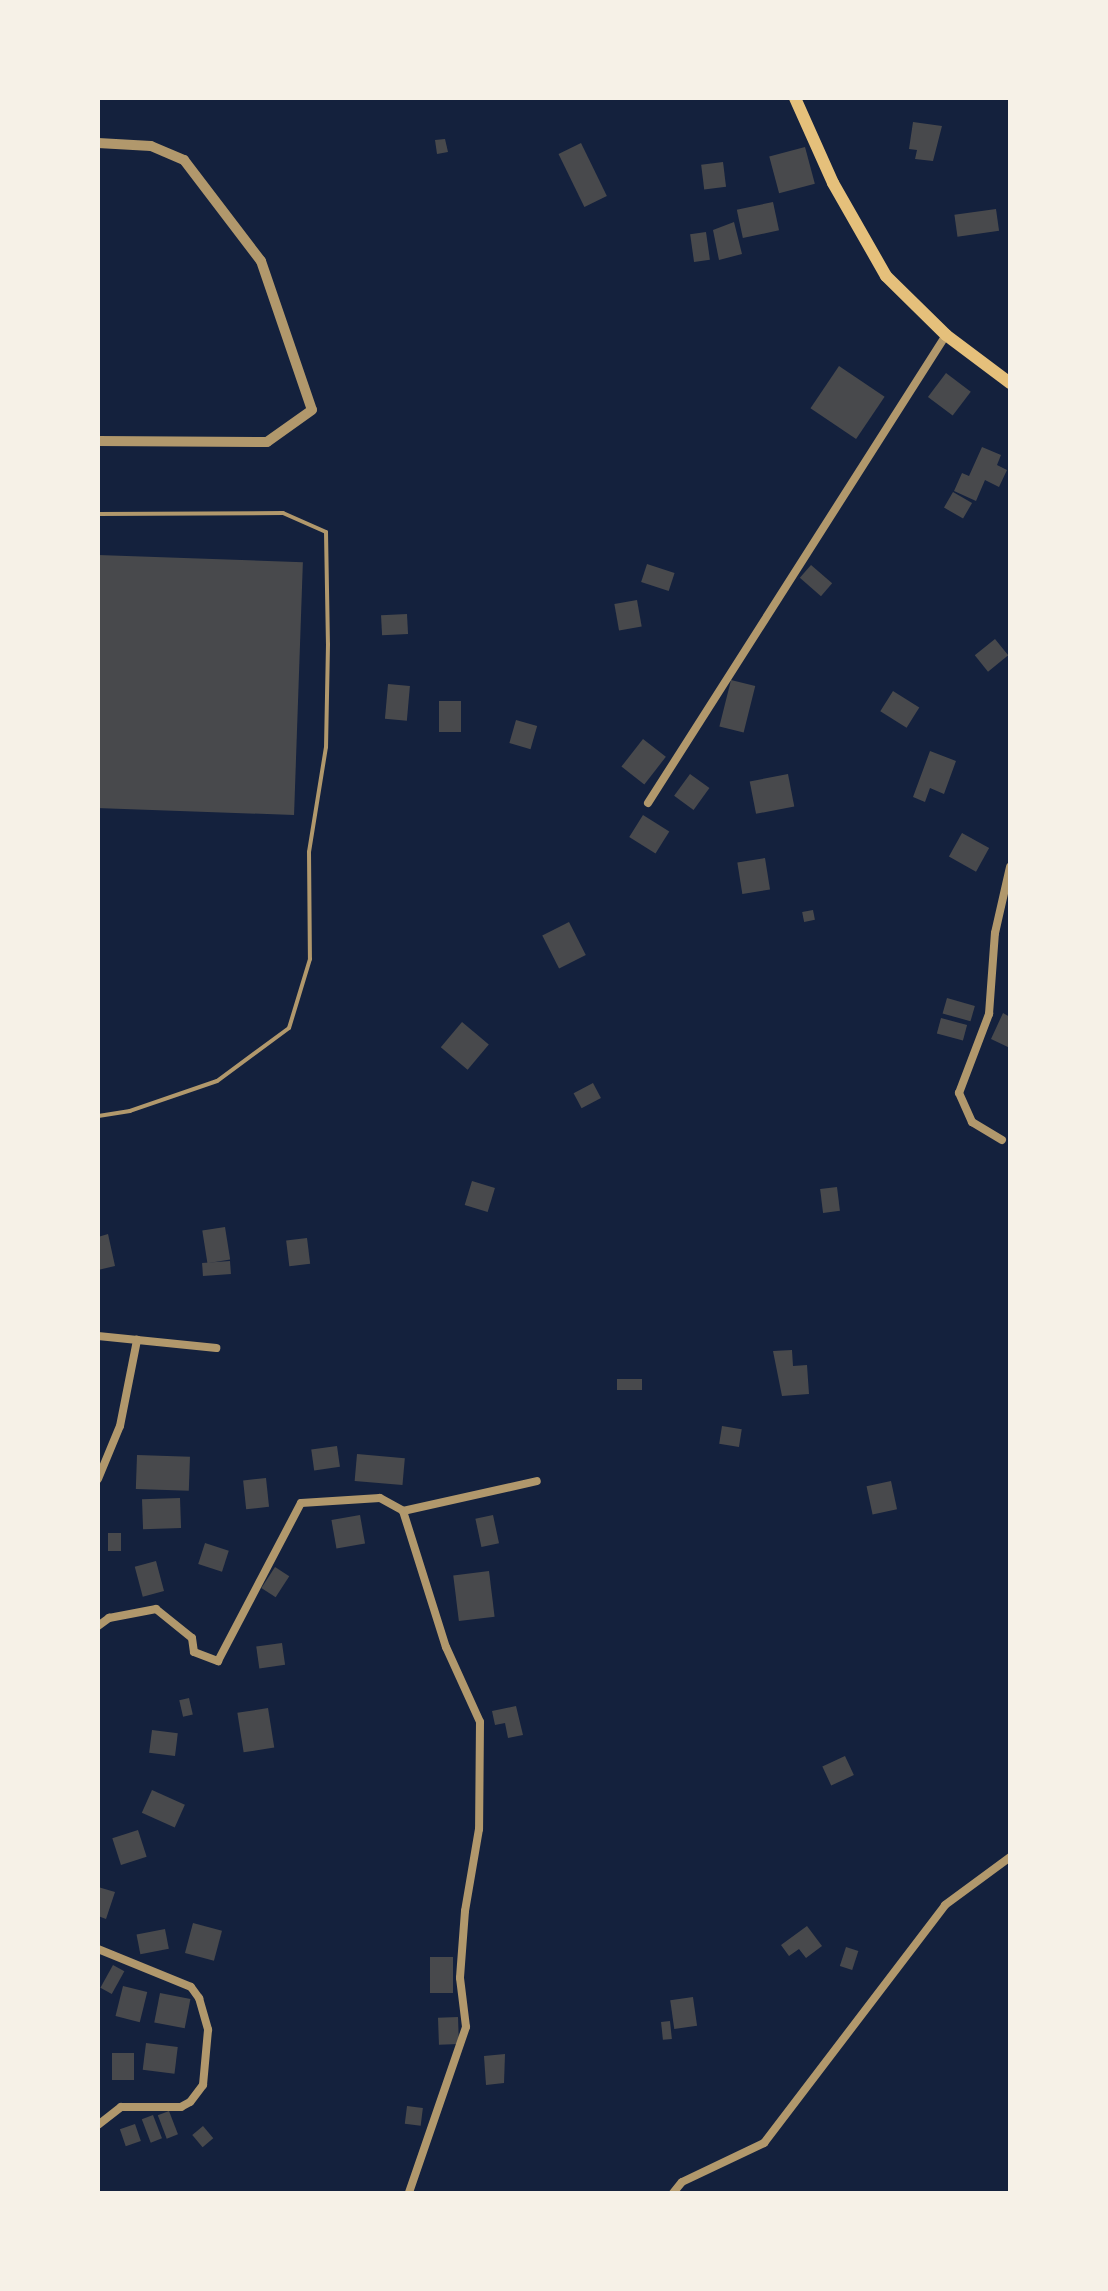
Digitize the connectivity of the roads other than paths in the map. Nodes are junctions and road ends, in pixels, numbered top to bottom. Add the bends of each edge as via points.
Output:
1 (795, 98) edge
2 (98, 143) edge
3 (946, 335) junction
4 (1010, 383) edge
5 (98, 441) edge
6 (98, 514) edge
7 (648, 803) dead end
8 (1010, 867) edge
9 (98, 1116) edge
10 (1002, 1140) dead end
11 (98, 1336) edge
12 (137, 1340) junction
13 (216, 1348) dead end
14 (98, 1479) edge
15 (537, 1481) dead end
16 (403, 1511) junction
17 (98, 1626) edge
18 (1010, 1857) edge
19 (98, 1949) edge
20 (98, 2125) edge
21 (409, 2193) edge
22 (673, 2193) edge

1 - 3 main road via 833,183 886,276
2 - 5 street via 151,146 184,160 261,261 312,410 267,442
3 - 4 main road
3 - 7 street
6 - 9 lane via 283,513 326,532 328,644 326,747 309,852 310,959 289,1028 217,1081 130,1111
8 - 10 street via 995,933 989,1014 959,1093 972,1122
11 - 12 street
12 - 13 street
12 - 14 street via 120,1426
15 - 16 street
16 - 17 street via 380,1498 301,1503 218,1661 194,1652 192,1638 156,1609 109,1618
16 - 21 street via 446,1647 480,1722 479,1829 460,1978 466,2027
18 - 22 street via 945,1905 764,2143 682,2182
19 - 20 street via 191,1987 208,2030 203,2085 190,2102 181,2107 121,2107

